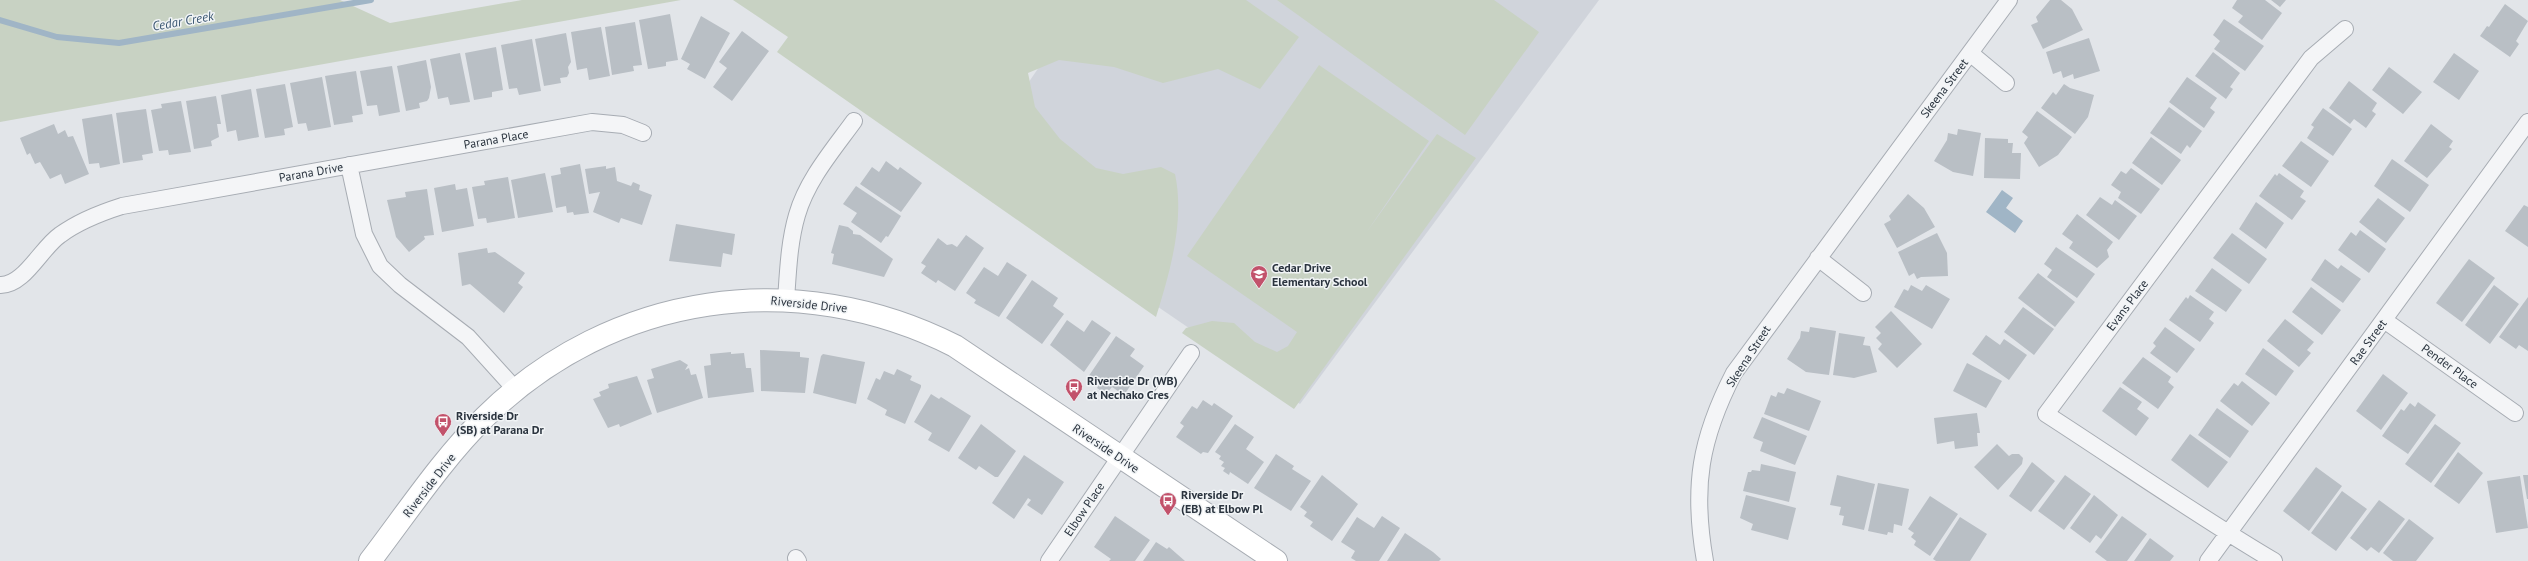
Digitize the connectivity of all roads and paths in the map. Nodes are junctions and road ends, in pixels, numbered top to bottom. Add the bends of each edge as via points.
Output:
1 (2009, 0) edge
2 (2345, 28) dead end
3 (1970, 54) junction
4 (2006, 83) dead end
5 (854, 121) dead end
6 (2528, 122) edge
7 (643, 132) dead end
8 (349, 165) junction
9 (1818, 258) junction
10 (6, 284) edge
11 (1863, 293) dead end
12 (786, 300) junction
13 (2384, 320) junction
14 (1191, 352) dead end
15 (516, 390) junction
16 (2515, 413) dead end
17 (1119, 457) junction
18 (2228, 534) junction
19 (370, 561) edge
20 (1049, 561) edge
21 (1276, 561) edge
22 (1705, 561) edge
23 (2208, 561) edge
24 (2274, 561) edge

1 - 3 street, Skeena Street
2 - 18 street, Evans Place via 2311,58 2046,414 2147,478
3 - 4 street, Skeena Street
3 - 9 street, Skeena Street
5 - 12 street via 812,182 799,210 790,251
6 - 13 street, Rae Street
7 - 8 street, Parana Place via 623,124 592,122
8 - 10 street, Parana Drive via 109,210 84,220 58,236 21,278
8 - 15 street, Parana Drive via 364,234 380,266 400,285 468,337
9 - 11 street
9 - 22 street, Skeena Street via 1738,368 1714,414 1701,466 1698,493
12 - 15 street, Riverside Drive via 717,303 638,321 568,353
12 - 17 street, Riverside Drive via 858,311 891,319 932,335 976,359
13 - 16 street, Pender Place
13 - 18 street, Rae Street
14 - 17 street, Elbow Place
15 - 19 street, Riverside Drive via 464,440
17 - 20 street, Elbow Place
17 - 21 street, Riverside Drive
18 - 23 street, Rae Street
18 - 24 street

